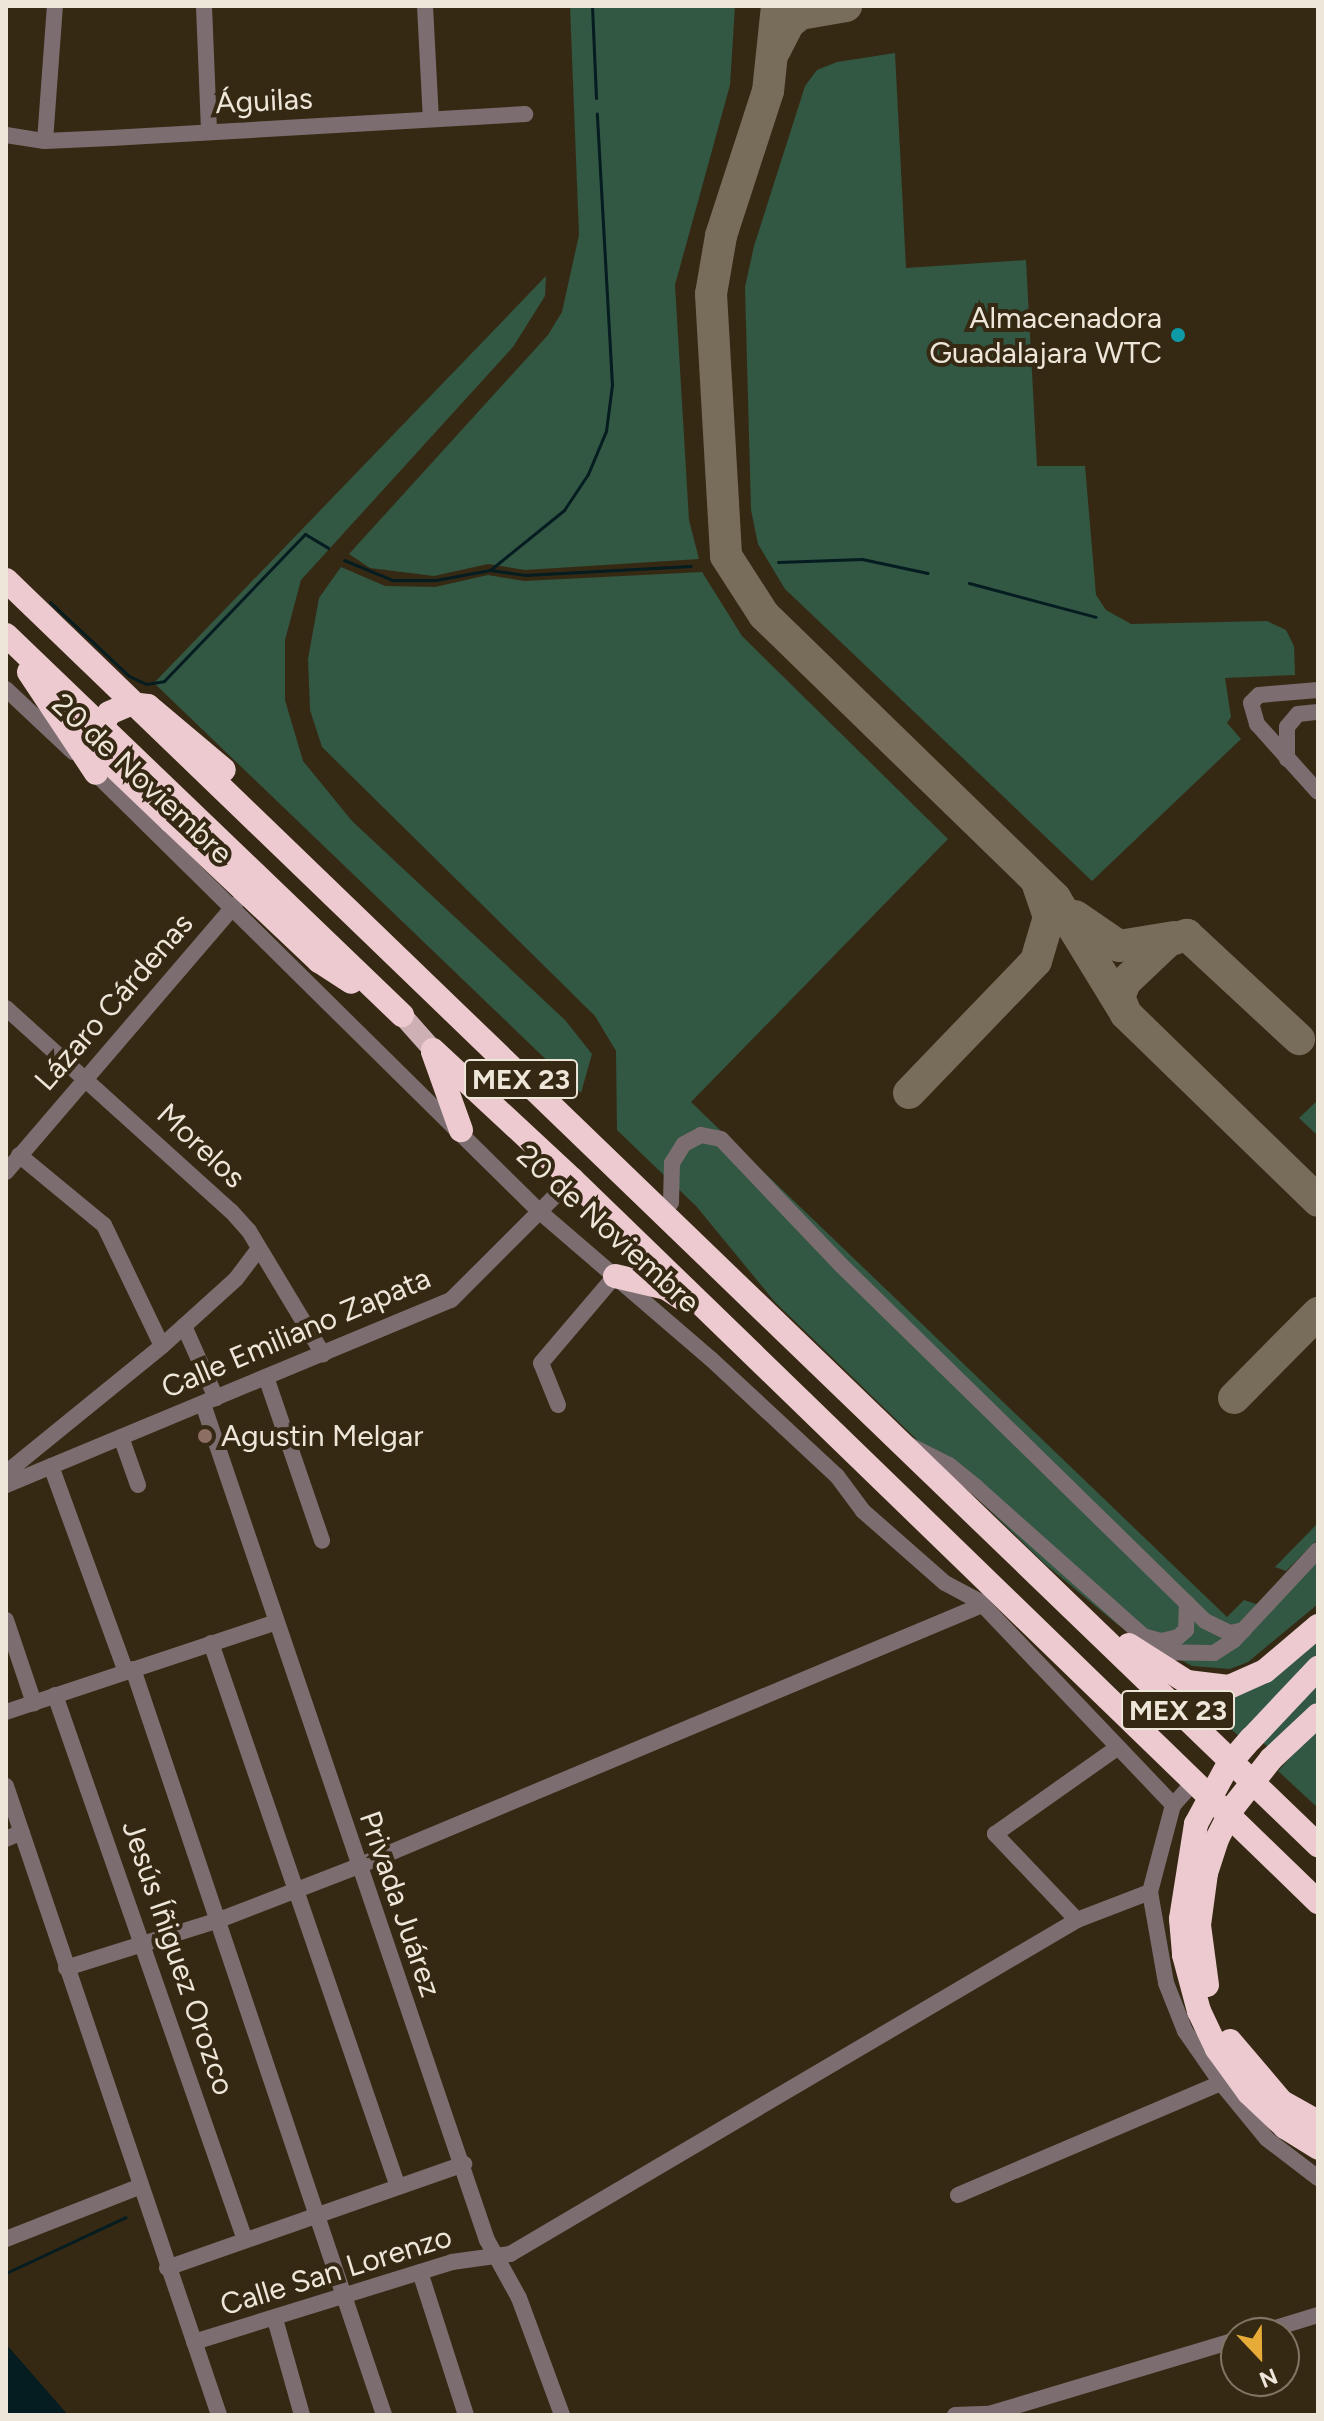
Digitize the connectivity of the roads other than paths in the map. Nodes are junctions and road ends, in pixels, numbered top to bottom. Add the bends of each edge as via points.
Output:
1 (55, 6) edge
2 (204, 6) edge
3 (425, 6) edge
4 (525, 114) dead end
5 (431, 119) junction
6 (209, 132) junction
7 (6, 135) edge
8 (45, 141) junction
9 (6, 580) edge
10 (6, 636) edge
11 (1318, 690) edge
12 (8, 694) edge
13 (1318, 712) edge
14 (1287, 760) junction
15 (96, 773) junction
16 (1318, 792) edge
17 (235, 905) junction
18 (6, 1008) edge
19 (402, 1015) junction
20 (433, 1050) junction
21 (85, 1078) junction
22 (461, 1130) junction
23 (19, 1155) junction
24 (6, 1172) edge
25 (572, 1179) junction
26 (671, 1203) junction
27 (540, 1212) junction
28 (257, 1251) junction
29 (615, 1276) junction
30 (763, 1312) junction
31 (718, 1321) junction
32 (184, 1326) junction
33 (162, 1346) junction
34 (323, 1354) junction
35 (266, 1377) junction
36 (209, 1401) junction
37 (558, 1405) dead end
38 (121, 1437) junction
39 (898, 1441) junction
40 (51, 1466) junction
41 (11, 1473) edge
42 (138, 1485) dead end
43 (322, 1541) dead end
44 (1318, 1550) edge
45 (1038, 1575) junction
46 (1187, 1603) junction
47 (982, 1605) junction
48 (6, 1620) edge
49 (276, 1622) junction
50 (1318, 1626) edge
51 (1244, 1630) junction
52 (211, 1643) junction
53 (1137, 1651) junction
54 (1318, 1668) edge
55 (130, 1670) junction
56 (55, 1695) junction
57 (34, 1703) junction
58 (6, 1712) edge
59 (1318, 1715) edge
60 (1117, 1748) junction
61 (1193, 1783) junction
62 (6, 1786) edge
63 (1173, 1805) junction
64 (14, 1835) edge
65 (1318, 1845) edge
66 (356, 1867) junction
67 (295, 1890) junction
68 (1150, 1892) junction
69 (1318, 1902) edge
70 (219, 1920) junction
71 (1077, 1920) junction
72 (144, 1942) junction
73 (66, 1968) junction
74 (1221, 2083) junction
75 (1318, 2122) edge
76 (1318, 2148) edge
77 (464, 2164) junction
78 (1318, 2178) edge
79 (139, 2187) junction
80 (398, 2187) junction
81 (958, 2195) dead end
82 (317, 2215) junction
83 (6, 2239) edge
84 (245, 2240) junction
85 (495, 2258) junction
86 (167, 2268) junction
87 (420, 2272) junction
88 (346, 2297) junction
89 (275, 2319) junction
90 (194, 2342) junction
91 (1220, 2345) edge
92 (219, 2415) edge
93 (302, 2415) edge
94 (384, 2415) edge
95 (466, 2415) edge
96 (562, 2415) edge
97 (955, 2415) edge

1 - 8 street
2 - 6 street
3 - 5 street
4 - 5 street, Águilas
5 - 6 street, Águilas
6 - 8 street, Águilas
7 - 8 street, Águilas
9 - 30 highway, MEX 23
10 - 15 highway
10 - 19 highway, MEX 23
11 - 14 street via 1259,695 1251,703 1257,724
12 - 15 street, 20 de Noviembre
13 - 14 street via 1298,714 1287,727
14 - 16 street
15 - 17 street, 20 de Noviembre
17 - 21 street, Lázaro Cárdenas
17 - 22 street, 20 de Noviembre
18 - 21 street, Morelos
19 - 20 main road, MEX 23
19 - 26 highway, bridge via 319,961 103,756 99,732 109,713 130,704 148,706 224,770
20 - 22 highway
20 - 25 highway, MEX 23
21 - 23 street, Lázaro Cárdenas
21 - 28 street, Morelos via 212,1192 249,1231
22 - 27 street, 20 de Noviembre
23 - 24 street, Lázaro Cárdenas
23 - 33 street via 104,1225
25 - 27 street, Calle Emiliano Zapata
25 - 31 highway, MEX 23
26 - 30 highway
26 - 46 street via 672,1163 684,1144 701,1135 721,1139 851,1276
27 - 29 street, 20 de Noviembre
27 - 34 street, Calle Emiliano Zapata via 451,1300
28 - 32 street via 236,1279
28 - 34 street, Morelos
29 - 31 highway via 666,1288
29 - 37 street via 541,1363
29 - 47 street, 20 de Noviembre via 837,1476 875,1521 945,1583
30 - 39 highway, MEX 23
31 - 61 highway, MEX 23
32 - 33 street
32 - 36 street, Privada Juárez
33 - 41 street
34 - 35 street, Calle Emiliano Zapata
35 - 36 street, Calle Emiliano Zapata
35 - 43 street
36 - 38 street, Calle Emiliano Zapata
36 - 49 street, Privada Juárez
38 - 40 street, Calle Emiliano Zapata
38 - 42 street
39 - 45 highway, MEX 23
39 - 46 street via 949,1465 1143,1636 1161,1641 1178,1637 1186,1630
40 - 41 street, Calle Emiliano Zapata
40 - 55 street
44 - 51 street
45 - 53 highway
45 - 65 highway, MEX 23
46 - 51 street via 1218,1630
47 - 60 street, 20 de Noviembre
47 - 66 street
48 - 57 street
49 - 52 street
49 - 66 street, Privada Juárez
50 - 53 highway via 1265,1671 1229,1687 1187,1682
51 - 53 street via 1214,1653
52 - 55 street
52 - 67 street
54 - 76 highway, bridge via 1228,1765 1196,1824 1181,1919 1199,2011 1217,2049 1249,2093 1285,2127
55 - 56 street
55 - 70 street
56 - 57 street
56 - 72 street, Jesús Íñiguez Orozco
57 - 58 street
59 - 75 highway, bridge via 1271,1759 1234,1806 1206,1873 1199,1925 1212,2005 1234,2047 1269,2090 1295,2112
60 - 63 street, 20 de Noviembre
60 - 71 street via 995,1834
61 - 63 street
61 - 69 highway, MEX 23
62 - 64 street
63 - 68 street
64 - 73 street
66 - 67 street
66 - 77 street, Privada Juárez
67 - 70 street
67 - 80 street
68 - 71 street
68 - 74 street via 1173,2005
70 - 72 street
70 - 82 street
71 - 85 street
72 - 73 street
72 - 84 street, Jesús Íñiguez Orozco
73 - 79 street
74 - 78 street via 1267,2139
74 - 81 street
77 - 80 street
77 - 85 street, Privada Juárez
79 - 83 street
79 - 86 street
80 - 82 street
82 - 84 street
82 - 88 street
84 - 86 street
85 - 87 street, Calle San Lorenzo
85 - 96 street, Privada Juárez via 519,2298
86 - 90 street
87 - 88 street, Calle San Lorenzo
87 - 95 street
88 - 89 street, Calle San Lorenzo
88 - 94 street
89 - 90 street, Calle San Lorenzo
89 - 93 street
90 - 92 street
91 - 97 street via 989,2414

